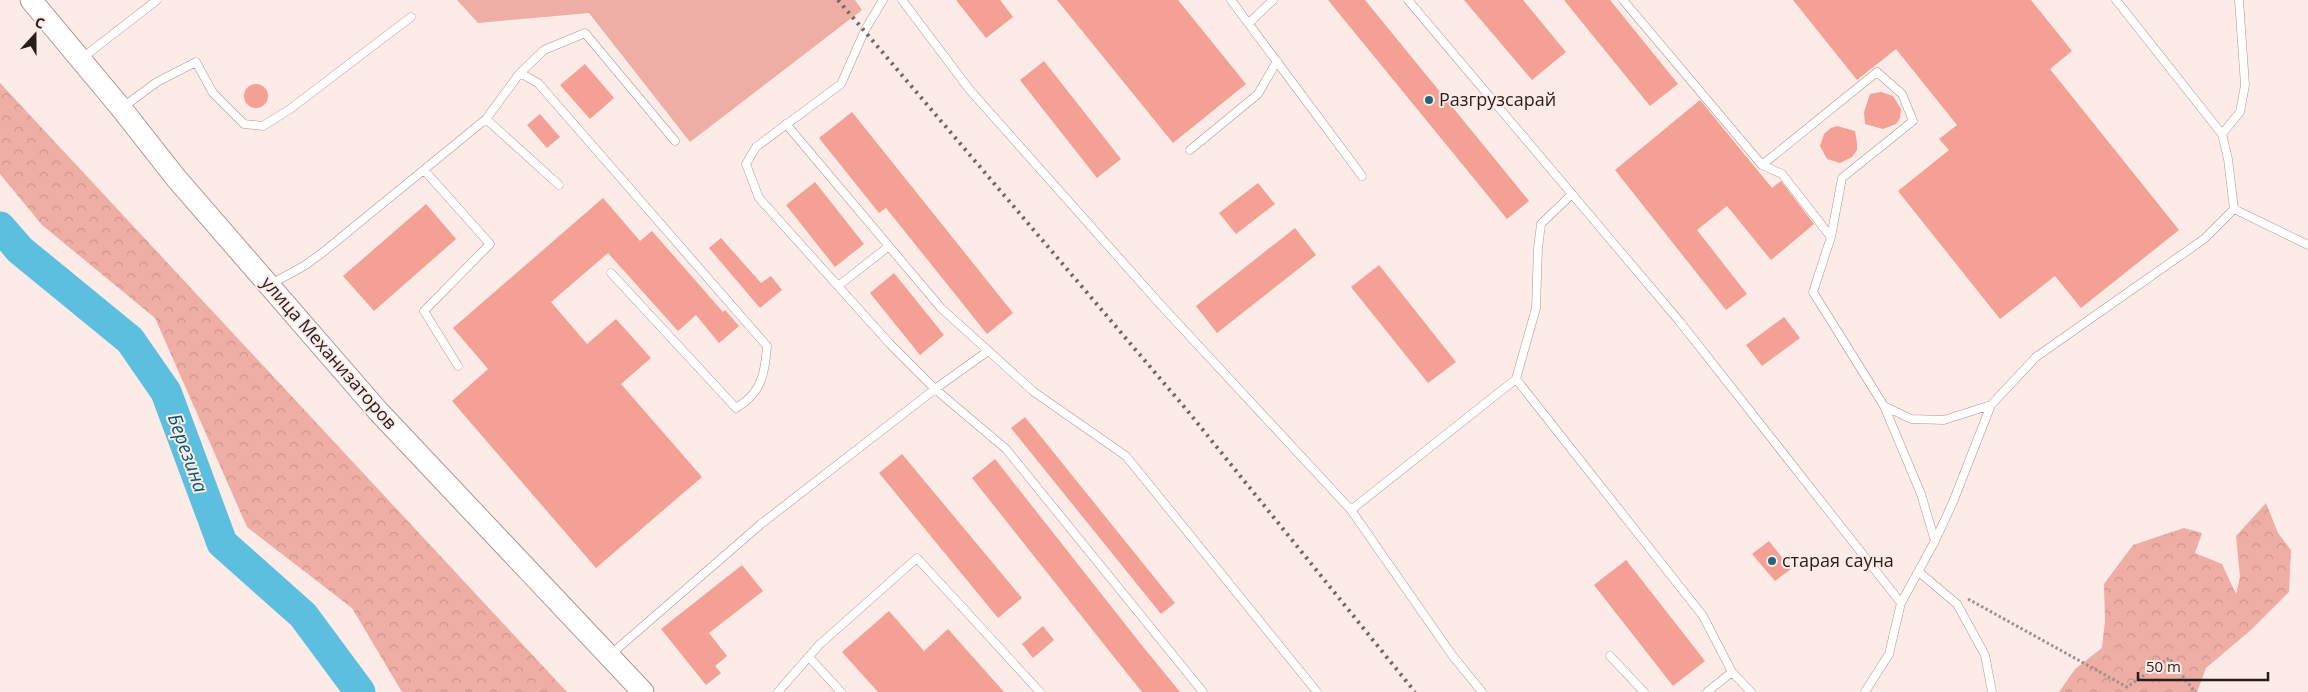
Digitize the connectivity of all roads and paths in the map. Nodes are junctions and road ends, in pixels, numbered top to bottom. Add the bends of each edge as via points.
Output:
1 (31, 0) edge
2 (157, 0) edge
3 (883, 0) edge
4 (902, 0) edge
5 (1231, 0) edge
6 (1273, 0) edge
7 (1408, 0) edge
8 (1623, 0) edge
9 (2116, 0) edge
10 (2239, 0) edge
11 (411, 17) dead end
12 (1248, 23) junction
13 (81, 59) junction
14 (1277, 61) junction
15 (520, 73) junction
16 (121, 108) junction
17 (486, 119) junction
18 (786, 124) junction
19 (2222, 134) junction
20 (675, 141) dead end
21 (1190, 150) dead end
22 (1762, 165) junction
23 (424, 170) junction
24 (1362, 176) dead end
25 (559, 185) dead end
26 (1572, 194) junction
27 (2234, 209) junction
28 (1831, 237) junction
29 (2308, 245) edge
30 (889, 246) junction
31 (611, 273) dead end
32 (269, 285) junction
33 (838, 286) junction
34 (988, 351) junction
35 (458, 366) dead end
36 (1516, 379) junction
37 (935, 389) junction
38 (1991, 405) junction
39 (1884, 406) junction
40 (1350, 510) junction
41 (1935, 541) junction
42 (1919, 572) junction
43 (1963, 596) dead end
44 (1901, 603) junction
45 (608, 656) junction
46 (1610, 656) dead end
47 (809, 657) junction
48 (1732, 672) junction
49 (643, 692) edge
50 (778, 692) edge
51 (840, 692) edge
52 (1040, 692) edge
53 (1204, 692) edge
54 (1317, 692) edge
55 (1482, 692) edge
56 (1644, 692) edge
57 (1707, 692) edge
58 (1751, 692) edge
59 (1865, 692) edge
60 (1992, 692) edge
61 (2195, 692) edge

1 - 13 street, улица Механизаторов
2 - 13 lane
3 - 18 lane via 865,30 841,84
4 - 40 lane via 969,89 1159,303
5 - 12 lane
6 - 12 lane
7 - 26 lane
8 - 22 lane
9 - 19 lane
10 - 19 lane via 2245,85 2240,112
11 - 16 lane via 290,110 262,126 244,124 213,93 196,62 157,82
12 - 14 lane
13 - 16 street, улица Механизаторов
14 - 21 lane via 1258,94
14 - 24 lane
15 - 17 lane
15 - 20 lane via 544,50 585,33
15 - 31 lane via 538,83 767,346 766,373 749,401 736,408
16 - 32 street, улица Механизаторов via 176,178
17 - 23 lane
17 - 25 lane
18 - 30 lane
18 - 33 lane via 756,147 746,164 760,198
19 - 27 lane
22 - 28 lane via 1782,174
22 - 28 lane via 1877,72 1902,94 1913,121 1842,178
23 - 32 lane via 322,253
23 - 35 lane via 490,244 424,311
26 - 36 lane via 1541,224 1536,308
26 - 44 lane via 1680,322
27 - 29 lane
27 - 38 lane via 2204,239 2036,357
28 - 39 lane via 1813,292
30 - 33 lane
30 - 34 lane via 941,308
32 - 45 street, улица Механизаторов via 378,411 588,631
33 - 37 lane
34 - 37 lane
34 - 54 lane via 1034,392 1126,456
36 - 40 lane
36 - 48 lane via 1703,616
37 - 45 lane via 761,524
37 - 53 lane via 1006,449
38 - 39 lane via 1944,420 1912,419
38 - 41 lane
39 - 41 lane via 1921,494
40 - 55 lane
41 - 42 lane
42 - 44 lane
42 - 60 lane via 1957,604 1985,655
43 - 61 path via 2127,687 2169,658
44 - 59 lane via 1889,654
45 - 49 street, улица Механизаторов
46 - 56 lane
47 - 50 lane
47 - 51 lane
47 - 52 lane via 918,558
48 - 57 lane
48 - 58 lane

